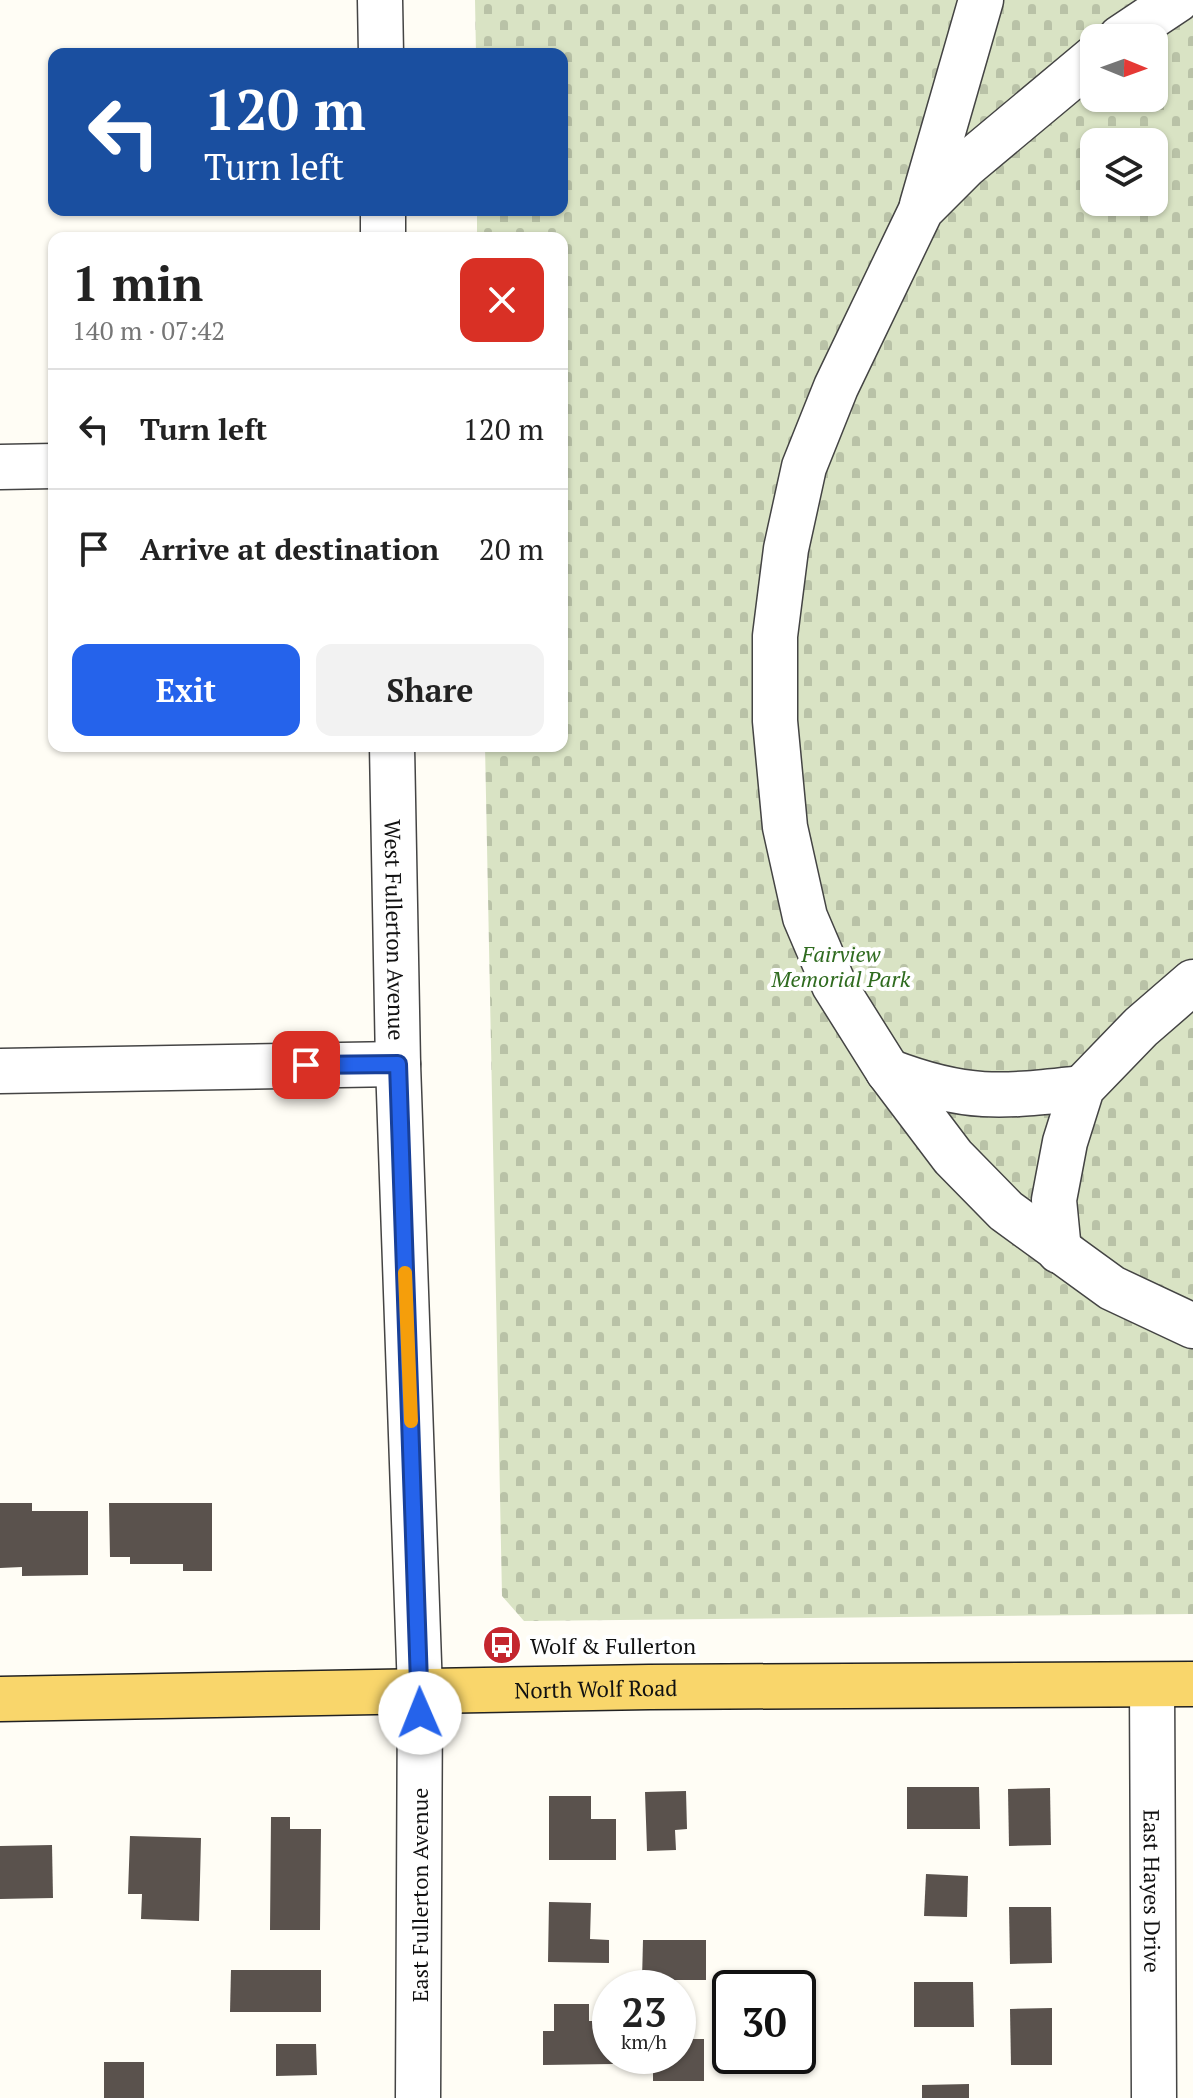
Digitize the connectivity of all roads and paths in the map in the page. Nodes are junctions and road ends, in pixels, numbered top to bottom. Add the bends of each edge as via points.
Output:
1 (380, 0) edge
2 (981, 0) edge
3 (1177, 0) edge
4 (1141, 24) edge
5 (381, 48) edge
6 (1080, 70) edge
7 (921, 210) junction
8 (48, 466) edge
9 (0, 467) edge
10 (392, 752) edge
11 (1193, 982) edge
12 (398, 1064) junction
13 (0, 1071) edge
14 (888, 1071) junction
15 (1082, 1088) junction
16 (1059, 1251) junction
17 (1193, 1326) edge
18 (1173, 1684) edge
19 (420, 1691) junction
20 (0, 1699) edge
21 (418, 2098) edge
22 (1154, 2098) edge

1 - 5 street
2 - 7 street
3 - 4 street
6 - 7 street
7 - 14 street via 836,387 804,467 775,636 775,721 785,827 805,917 834,985
8 - 9 street
10 - 12 street, West Fullerton Avenue
11 - 15 street
12 - 13 street
12 - 19 street, West Fullerton Avenue
14 - 15 street via 936,1089 998,1098
14 - 16 street via 953,1157 1006,1211
15 - 16 street via 1054,1200
16 - 17 street via 1112,1288
18 - 19 main road, North Wolf Road
18 - 22 street, East Hayes Drive
19 - 20 main road, North Wolf Road
19 - 21 street, East Fullerton Avenue

